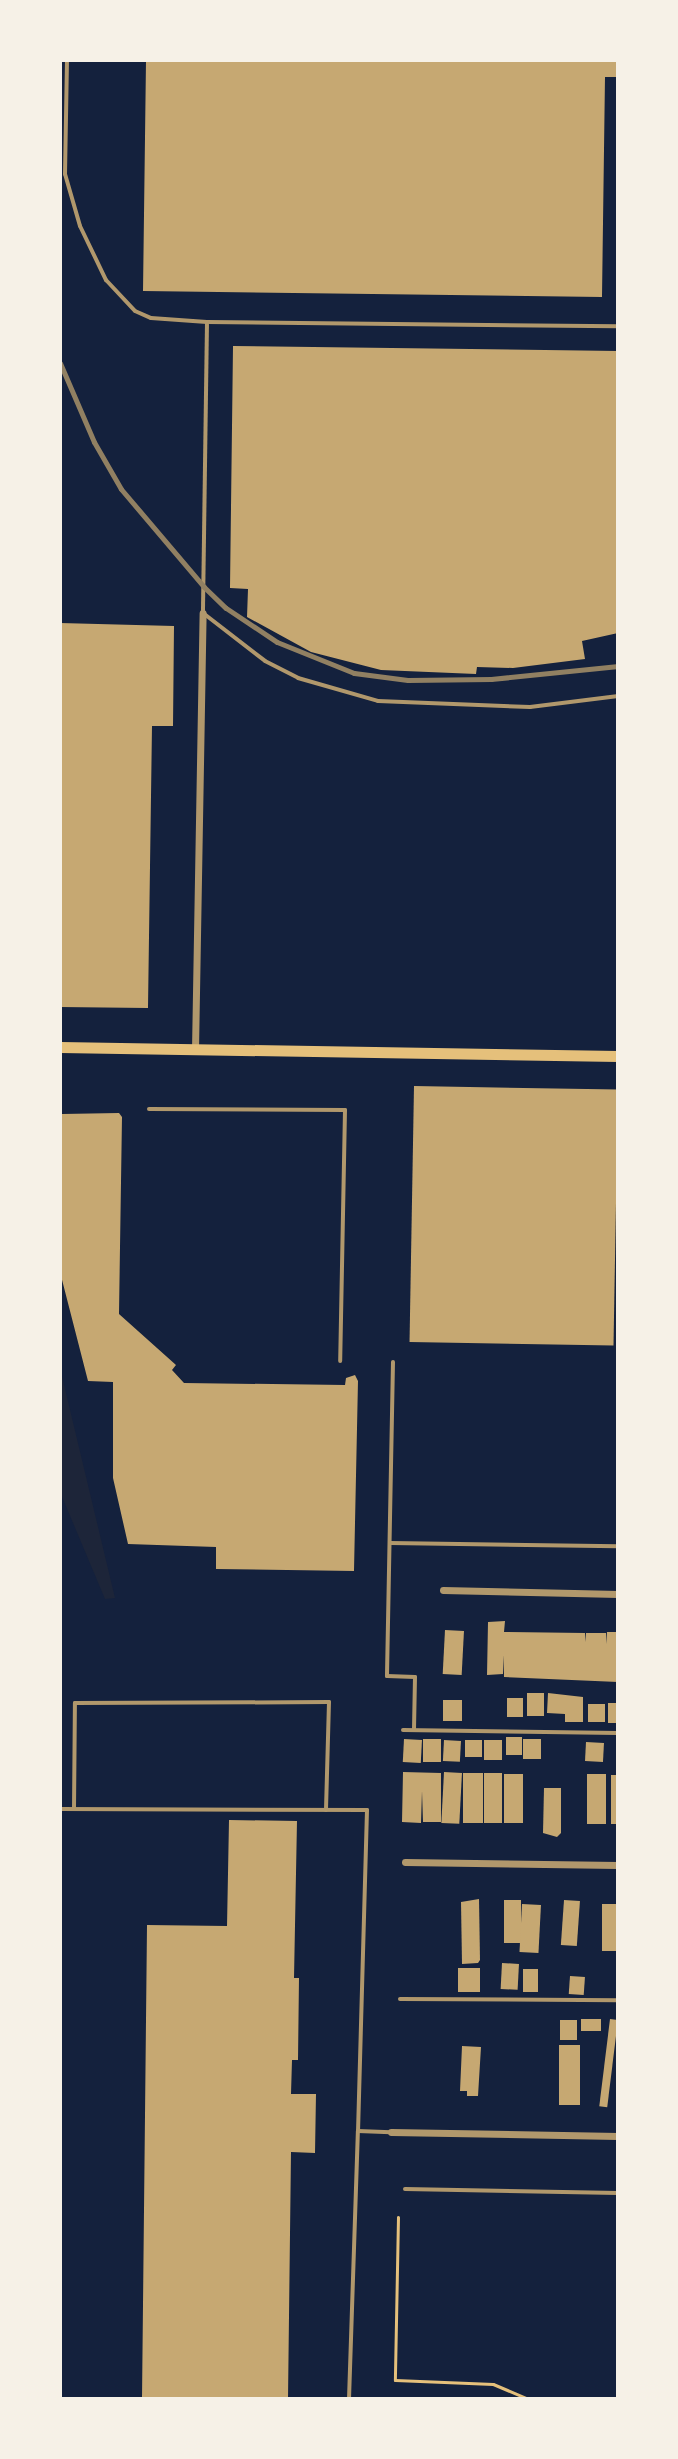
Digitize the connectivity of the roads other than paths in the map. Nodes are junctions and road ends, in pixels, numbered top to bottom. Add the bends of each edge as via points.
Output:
1 (67, 60) edge
2 (207, 322) junction
3 (618, 326) edge
4 (203, 613) junction
5 (618, 696) edge
6 (60, 1047) edge
7 (195, 1050) junction
8 (618, 1056) edge
9 (149, 1109) dead end
10 (340, 1361) dead end
11 (393, 1362) dead end
12 (390, 1543) junction
13 (618, 1546) edge
14 (443, 1590) dead end
15 (618, 1594) edge
16 (403, 1730) dead end
17 (414, 1730) junction
18 (618, 1733) edge
19 (60, 1809) edge
20 (74, 1809) junction
21 (326, 1810) junction
22 (405, 1862) dead end
23 (618, 1865) edge
24 (400, 1999) dead end
25 (618, 2000) edge
26 (358, 2131) junction
27 (391, 2132) joint
28 (618, 2136) edge
29 (405, 2189) dead end
30 (618, 2193) edge
31 (349, 2399) edge

1 - 2 lane via 65,174 80,226 106,280 135,311 151,318
2 - 3 lane
2 - 4 lane
4 - 5 lane via 276,667 335,691 378,701 530,707
4 - 7 street
6 - 7 main road
7 - 8 main road
9 - 10 lane via 345,1110
11 - 12 lane
12 - 13 lane
12 - 17 lane via 387,1676 415,1677
14 - 15 street
16 - 17 lane
17 - 18 lane
19 - 20 lane
20 - 21 lane
20 - 21 lane via 75,1703 329,1702
21 - 26 lane via 367,1810
22 - 23 street
24 - 25 lane
26 - 27 lane
26 - 31 lane
27 - 28 street
29 - 30 lane

